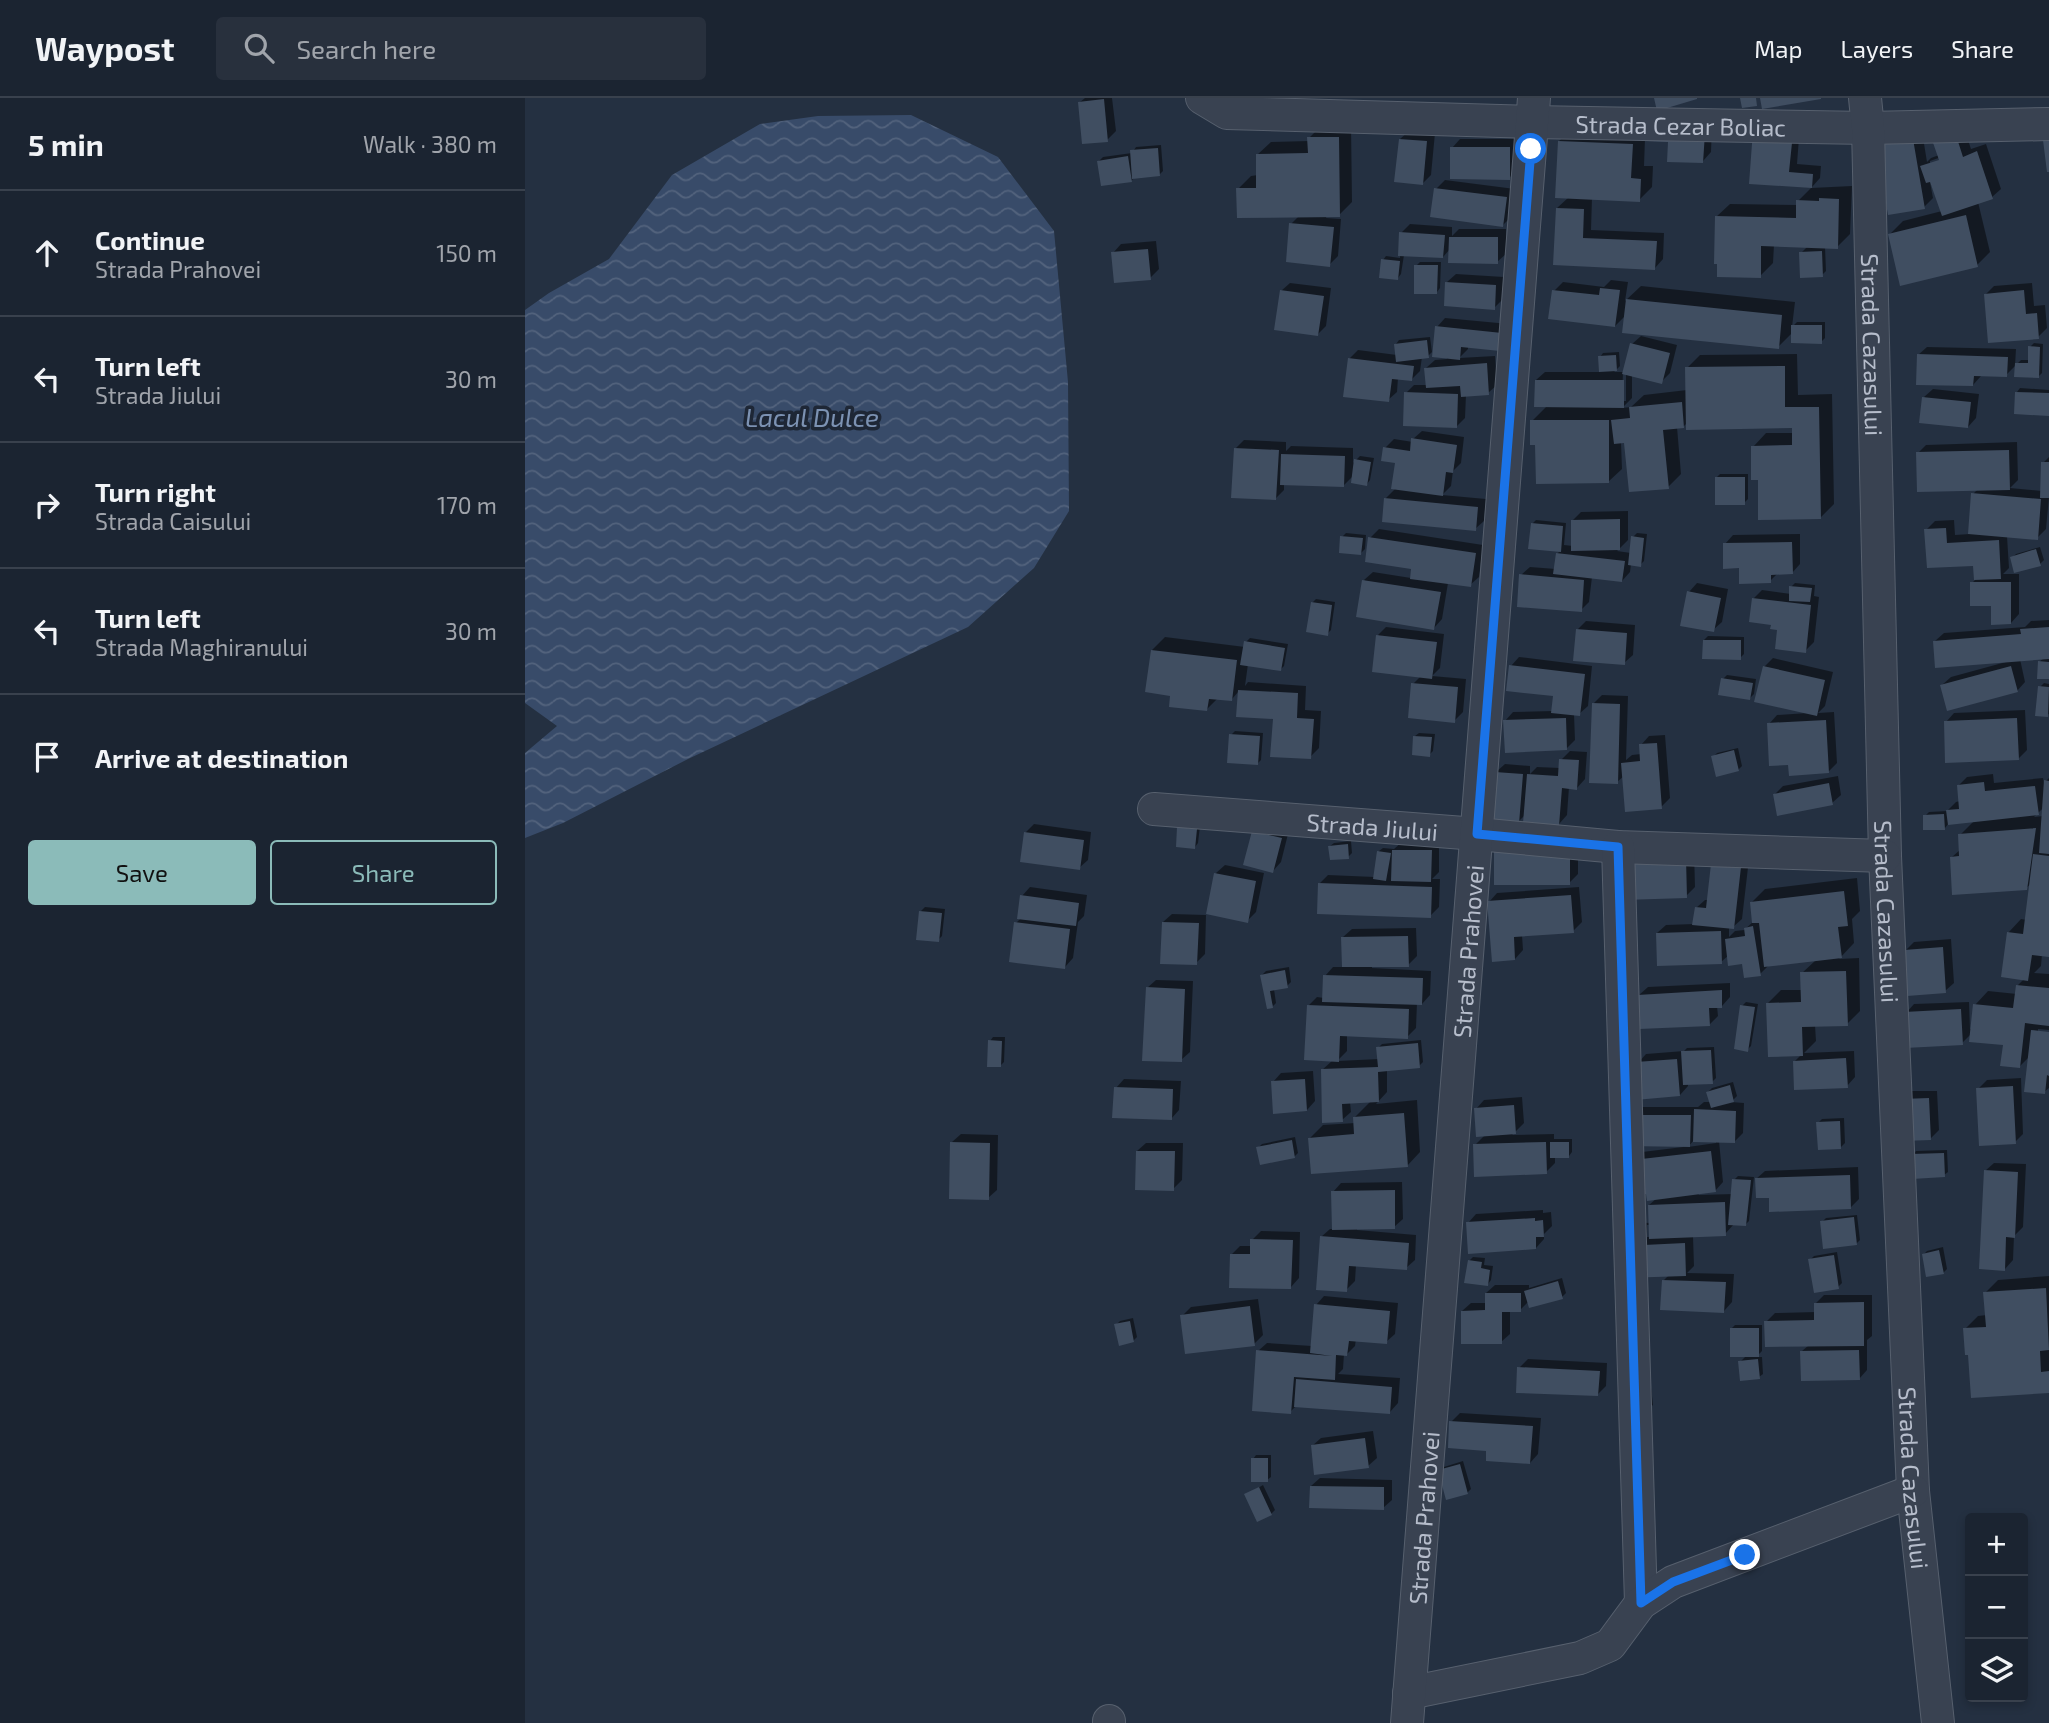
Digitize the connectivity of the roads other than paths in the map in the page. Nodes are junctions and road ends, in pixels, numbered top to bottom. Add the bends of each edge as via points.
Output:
1 (1215, 106) edge
2 (1534, 110) edge
3 (1867, 113) edge
4 (2049, 124) edge
5 (1154, 809) dead end
6 (1477, 834) junction
7 (1618, 847) junction
8 (1885, 856) junction
9 (1913, 1491) junction
10 (1641, 1603) junction
11 (1408, 1708) edge
12 (1938, 1723) edge

1 - 2 street, Strada Cezar Boliac
2 - 3 street, Strada Cezar Boliac
2 - 6 street, Strada Prahovei
3 - 4 street, Strada Cezar Boliac
3 - 8 street, Strada Cazasului
5 - 6 street, Strada Jiului
6 - 7 street, Strada Jiului
6 - 11 street, Strada Prahovei
7 - 8 street, Strada Jiului
7 - 10 street
8 - 9 street, Strada Cazasului
9 - 10 street via 1673,1582
9 - 12 street, Strada Cazasului
10 - 11 street via 1610,1645

